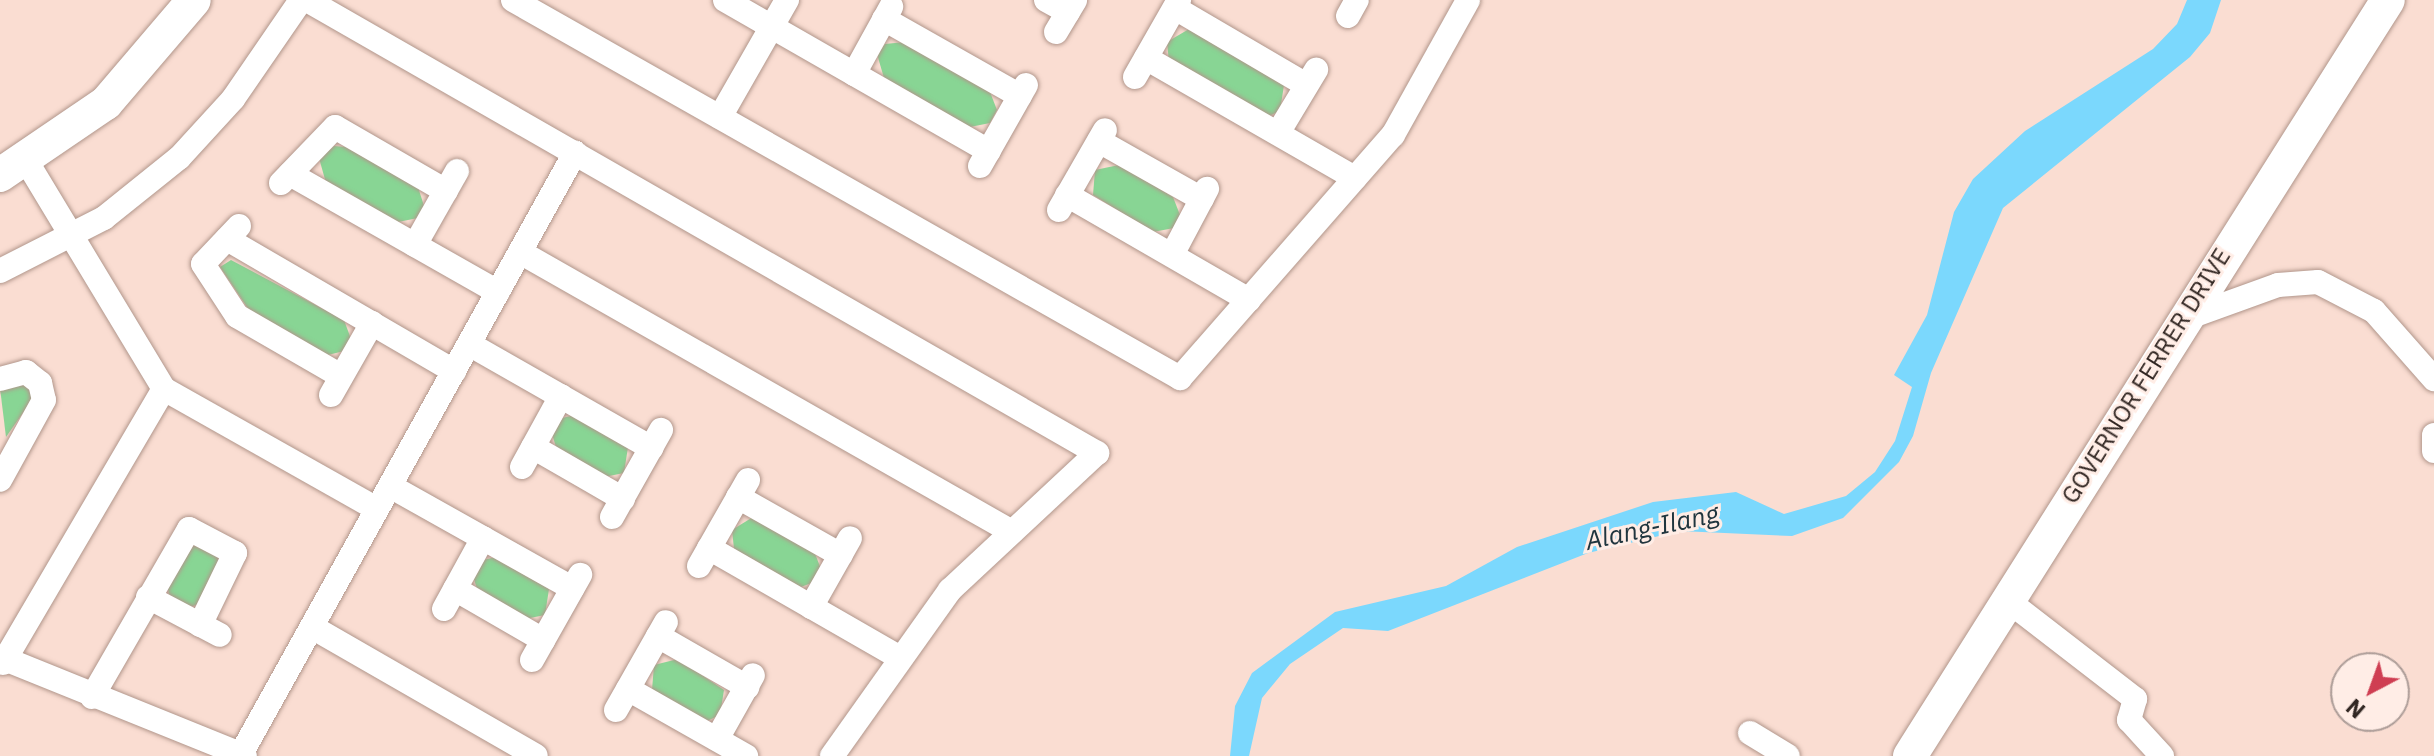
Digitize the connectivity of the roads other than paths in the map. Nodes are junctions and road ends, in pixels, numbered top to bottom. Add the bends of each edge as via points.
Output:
1 (194, 0) edge
2 (304, 0) edge
3 (513, 0) edge
4 (725, 0) edge
5 (787, 0) edge
6 (1468, 0) edge
7 (2388, 0) edge
8 (1177, 4) edge
9 (772, 27) junction
10 (854, 74) junction
11 (720, 117) junction
12 (1278, 133) junction
13 (575, 153) junction
14 (13, 168) edge
15 (1355, 178) junction
16 (72, 236) junction
17 (415, 245) junction
18 (520, 252) junction
19 (1172, 255) junction
20 (0, 271) edge
21 (498, 292) junction
22 (1249, 300) junction
23 (2182, 320) junction
24 (372, 323) junction
25 (469, 344) junction
26 (454, 371) junction
27 (0, 379) edge
28 (2434, 379) edge
29 (164, 389) junction
30 (561, 396) junction
31 (2434, 435) edge
32 (2434, 451) edge
33 (2, 470) edge
34 (390, 486) junction
35 (377, 509) junction
36 (1012, 532) junction
37 (483, 538) junction
38 (148, 597) junction
39 (2007, 600) junction
40 (811, 607) junction
41 (312, 627) junction
42 (897, 656) junction
43 (2, 660) edge
44 (628, 689) junction
45 (92, 697) junction
46 (616, 710) dead end
47 (1750, 733) dead end
48 (717, 739) junction
49 (243, 755) edge
50 (536, 756) edge
51 (746, 756) edge
52 (832, 756) edge
53 (1788, 756) edge
54 (1910, 756) edge
55 (2162, 756) edge

1 - 14 main road via 106,103
2 - 13 street
2 - 16 street via 233,99 179,158
3 - 11 street
4 - 9 street
5 - 9 street
6 - 15 street via 1393,135
7 - 23 main road, GOVERNOR FERRER DRIVE
8 - 12 street via 1311,77
8 - 12 street via 1141,67
9 - 10 street
9 - 11 street
10 - 10 street via 984,158 1023,90 887,13
11 - 22 street via 1180,378
12 - 15 street
13 - 18 street
13 - 36 street via 1097,453
14 - 16 street
15 - 22 street
16 - 20 street
16 - 29 street
17 - 17 street via 452,181 335,127 285,179
17 - 21 street
18 - 21 street
18 - 36 street
19 - 19 street via 1205,194 1102,135 1063,203
19 - 22 street
21 - 25 street
23 - 28 street via 2278,285 2318,282 2374,311
23 - 39 main road, GOVERNOR FERRER DRIVE
24 - 24 street via 233,233 203,264 237,316 336,385
24 - 26 street
25 - 26 street
25 - 30 street
26 - 34 street
27 - 33 street via 26,372 40,383 44,400
29 - 35 street
29 - 43 street
30 - 30 street via 656,439 618,508 528,457
31 - 32 street
34 - 35 street
34 - 37 street
35 - 41 street
36 - 42 street via 950,590
37 - 37 street via 577,581 538,650 450,599
38 - 38 street via 183,536 199,529 235,553 210,630
38 - 45 street
39 - 54 main road, GOVERNOR FERRER DRIVE
39 - 55 street via 2135,699 2129,720
40 - 40 street via 845,547 743,488 704,557
40 - 42 street
41 - 49 street
41 - 50 street
42 - 52 street
43 - 45 street
44 - 46 street
44 - 48 street
44 - 48 street via 662,629 751,679
45 - 49 street
47 - 53 street
48 - 51 street

